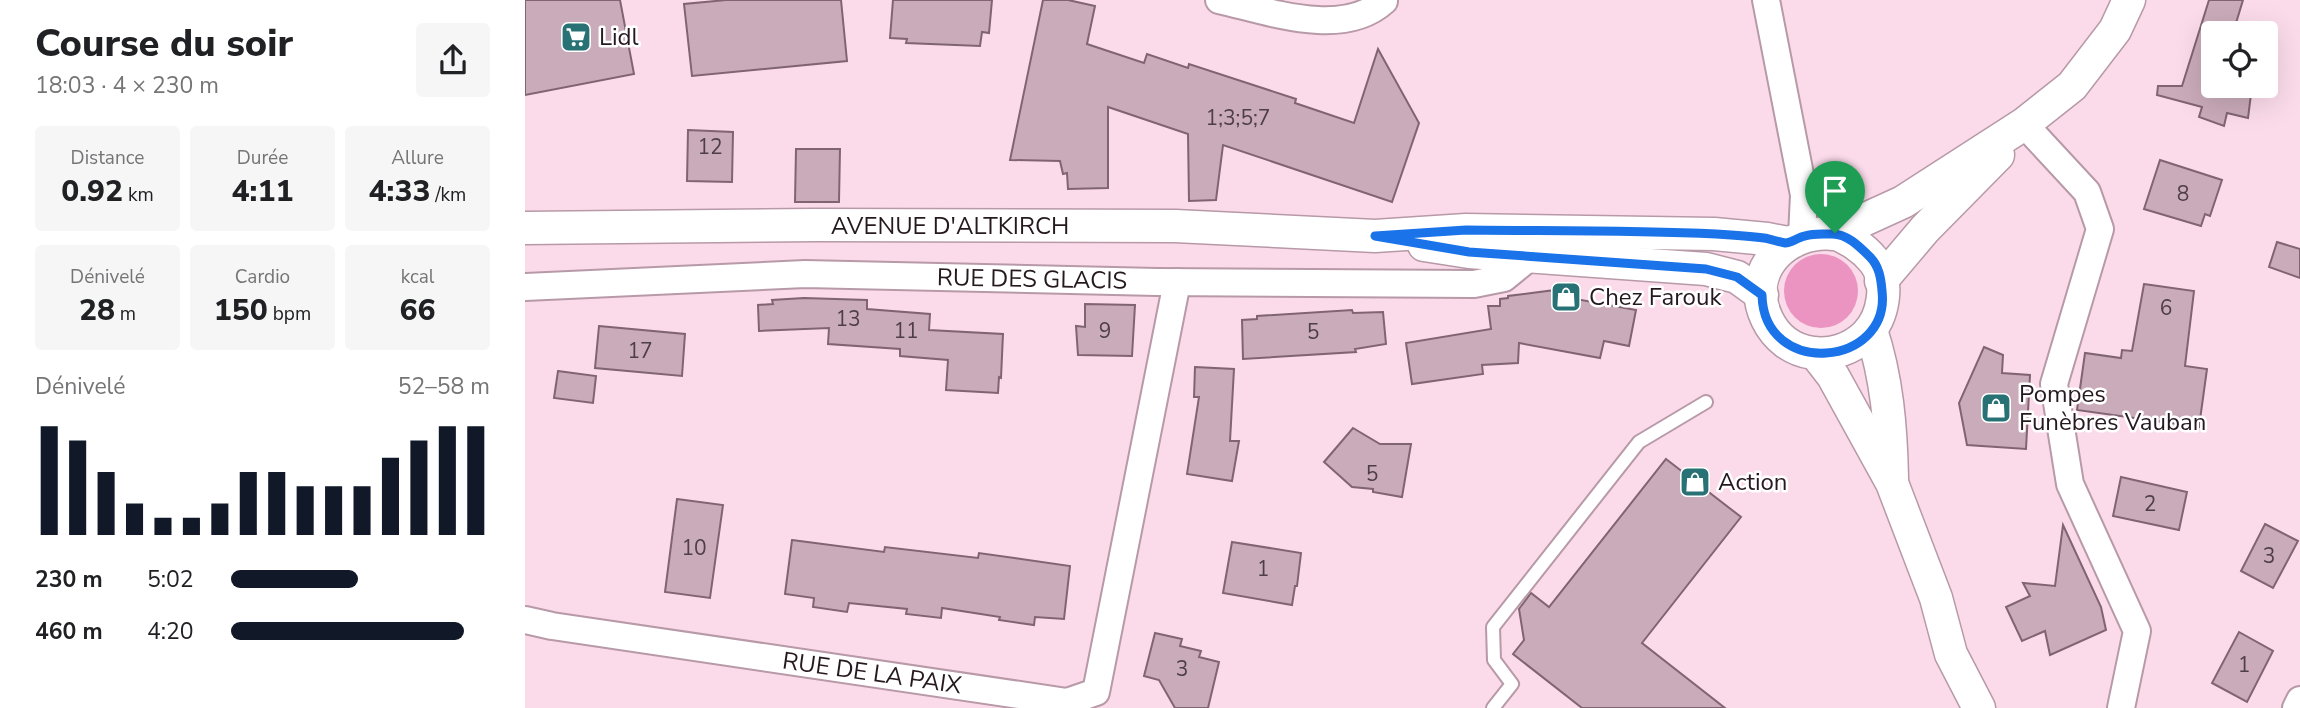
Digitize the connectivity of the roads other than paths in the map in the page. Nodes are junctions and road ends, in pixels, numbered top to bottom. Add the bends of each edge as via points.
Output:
1 (1219, 0) edge
2 (1384, 0) edge
3 (1404, 0) edge
4 (1766, 0) edge
5 (2129, 0) edge
6 (2024, 124) junction
7 (525, 228) edge
8 (1835, 233) junction
9 (1375, 236) junction
10 (1795, 240) junction
11 (1531, 256) junction
12 (1881, 281) junction
13 (1177, 282) junction
14 (525, 287) edge
15 (1762, 295) junction
16 (1871, 330) junction
17 (1816, 354) junction
18 (1706, 402) dead end
19 (1892, 483) junction
20 (525, 620) edge
21 (2300, 700) edge
22 (1493, 708) edge
23 (1979, 708) edge
24 (2121, 708) edge
25 (2296, 708) edge

1 - 2 street via 1316,21 1344,20 1376,8
2 - 3 street
4 - 10 street via 1804,195
5 - 6 street via 2115,30 2072,86
6 - 8 street via 1903,202
6 - 12 street
6 - 24 street via 2087,192 2100,229 2054,384 2070,484 2137,631
7 - 9 street, AVENUE D'ALTKIRCH via 1175,226
8 - 10 street
8 - 12 street via 1856,243 1875,263
9 - 10 street, AVENUE D'ALTKIRCH via 1466,230
9 - 11 street, AVENUE D'ALTKIRCH via 1469,252
10 - 15 street via 1776,254 1767,268
11 - 13 street, RUE DES GLACIS via 1504,278 1474,284
11 - 15 street, AVENUE D'ALTKIRCH via 1706,269 1737,277
12 - 16 street via 1883,296
13 - 14 street, RUE DES GLACIS via 805,274
13 - 20 street, RUE DE LA PAIX via 1096,692 1066,702
15 - 17 street via 1767,319 1777,334 1790,345
16 - 17 street via 1841,351
16 - 19 street via 1891,421
17 - 19 street
18 - 22 lane via 1639,442 1493,627 1494,660 1512,684
19 - 23 street via 1936,598 1951,654
21 - 25 street

